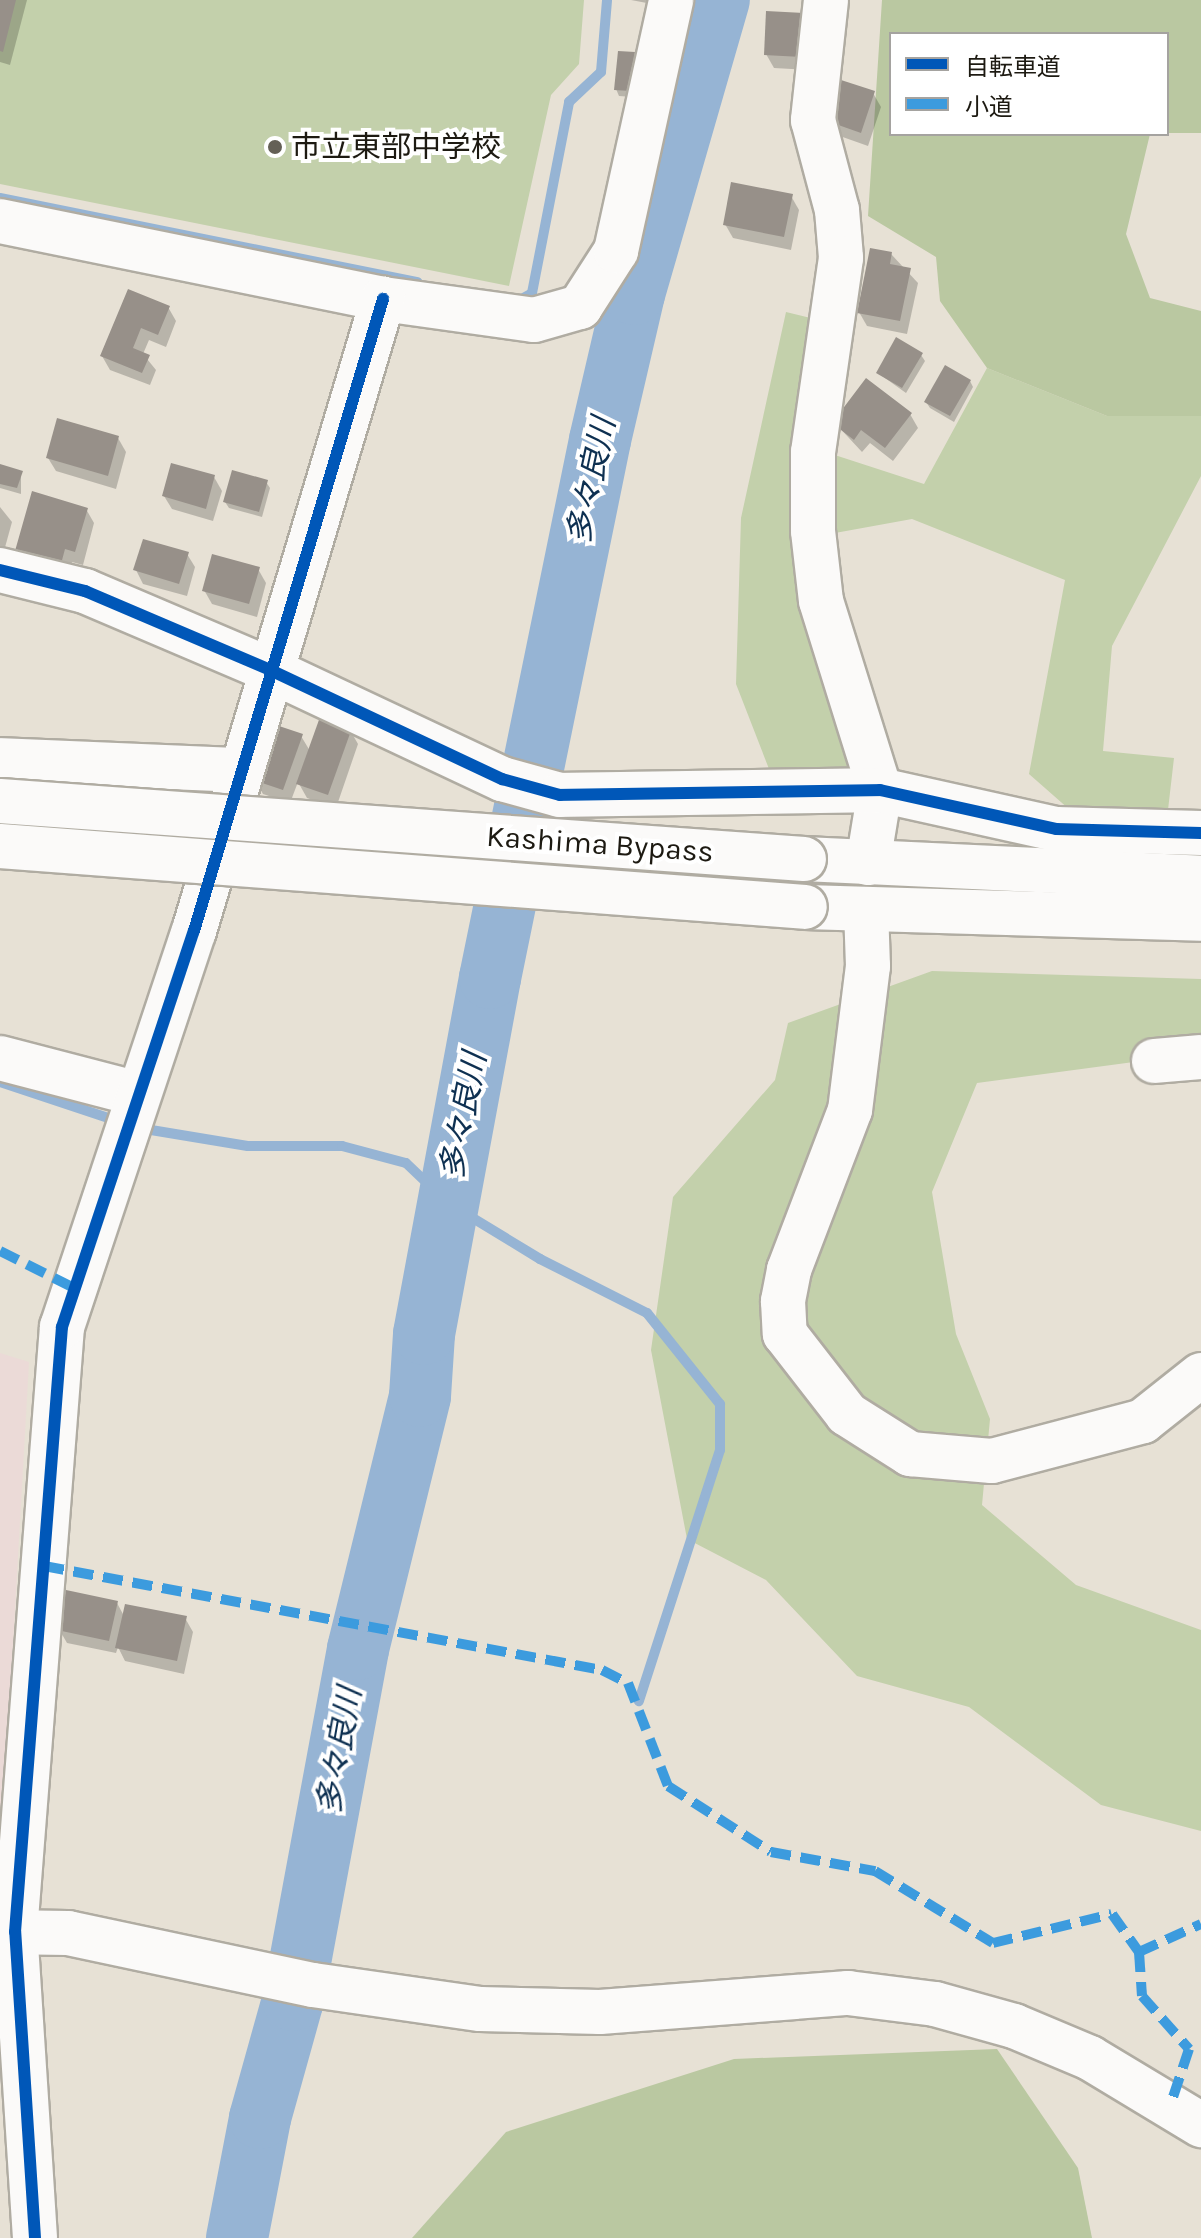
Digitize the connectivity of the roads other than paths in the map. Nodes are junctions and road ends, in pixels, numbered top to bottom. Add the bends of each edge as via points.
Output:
1 (671, 0) edge
2 (826, 0) edge
3 (0, 221) edge
4 (383, 299) junction
5 (0, 570) edge
6 (268, 669) junction
7 (0, 760) edge
8 (238, 770) junction
9 (880, 790) junction
10 (0, 801) edge
11 (1201, 833) edge
12 (0, 846) edge
13 (868, 863) junction
14 (1201, 878) edge
15 (866, 909) junction
16 (1201, 919) edge
17 (1201, 1057) edge
18 (0, 1058) edge
19 (1154, 1061) dead end
20 (138, 1094) junction
21 (1201, 1375) edge
22 (8, 1932) edge
23 (1201, 2125) edge
24 (35, 2238) edge

1 - 4 main road via 616,251 580,307 534,320
2 - 9 main road via 813,120 837,210 841,258 813,452 813,531 821,601
3 - 4 main road
4 - 6 main road
5 - 6 main road via 85,591
6 - 8 main road
6 - 9 main road via 502,779 560,795
7 - 8 main road
8 - 20 main road via 194,931
9 - 11 main road via 1056,829
9 - 13 main road
10 - 13 main road, Kashima Bypass, bridge
12 - 15 main road, Kashima Bypass, bridge
13 - 14 main road, Kashima Bypass
15 - 16 main road, Kashima Bypass
15 - 21 main road via 868,966 850,1110 789,1270 783,1301 785,1334 847,1414 910,1454 992,1461 1143,1421
17 - 19 main road
18 - 20 main road
20 - 22 main road via 62,1327
22 - 23 main road via 68,1933 313,1985 480,2009 600,2012 848,1993 935,2004 1014,2026 1090,2058
22 - 24 main road

